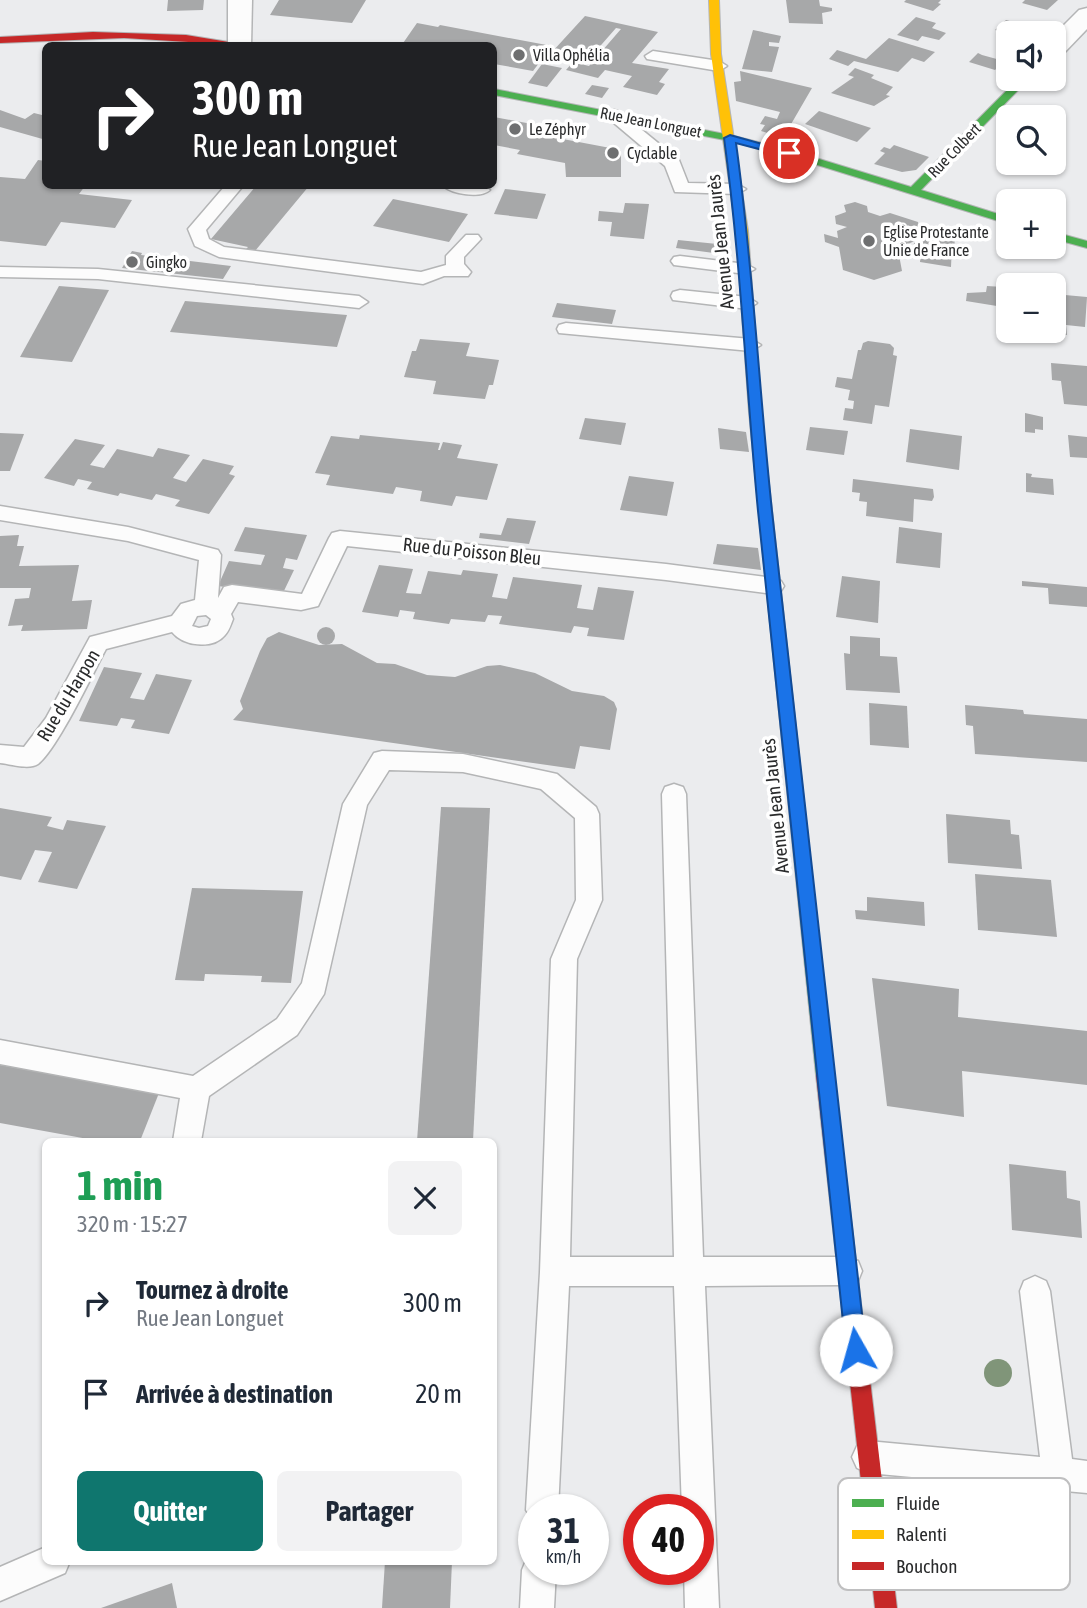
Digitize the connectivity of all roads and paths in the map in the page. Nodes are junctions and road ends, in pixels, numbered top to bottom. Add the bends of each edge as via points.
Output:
1 (240, 0) edge
2 (715, 0) edge
3 (1087, 15) edge
4 (1066, 37) edge
5 (0, 40) edge
6 (218, 42) edge
7 (244, 42) edge
8 (653, 56) dead end
9 (719, 66) junction
10 (1012, 91) edge
11 (497, 93) edge
12 (614, 115) junction
13 (730, 138) junction
14 (231, 189) edge
15 (474, 189) edge
16 (737, 189) junction
17 (481, 190) dead end
18 (914, 191) junction
19 (996, 216) edge
20 (472, 239) dead end
21 (1066, 239) edge
22 (1087, 245) edge
23 (680, 261) dead end
24 (746, 269) junction
25 (0, 272) edge
26 (680, 296) dead end
27 (359, 302) dead end
28 (748, 303) junction
29 (566, 329) dead end
30 (751, 345) junction
31 (0, 513) edge
32 (773, 586) junction
33 (213, 610) junction
34 (0, 754) edge
35 (674, 794) dead end
36 (0, 1052) edge
37 (196, 1089) junction
38 (188, 1138) edge
39 (847, 1271) junction
40 (555, 1272) junction
41 (689, 1272) junction
42 (1035, 1292) dead end
43 (868, 1457) junction
44 (1072, 1476) edge
45 (871, 1478) edge
46 (543, 1494) edge
47 (44, 1565) edge
48 (0, 1584) edge
49 (538, 1585) edge
50 (884, 1590) edge
51 (537, 1608) edge
52 (702, 1608) edge
53 (886, 1608) edge

1 - 7 street
2 - 9 street, Avenue Jean Jaurès
3 - 4 street
5 - 6 street via 156,35
8 - 9 lane
9 - 13 street, Avenue Jean Jaurès
10 - 18 street, Rue Colbert
11 - 12 street, Rue Jean Longuet
12 - 13 street, Rue Jean Longuet
12 - 16 lane via 673,164 681,188
13 - 16 street, Avenue Jean Jaurès
13 - 18 street, Rue Jean Longuet
14 - 20 lane via 197,229 201,242 219,252 423,278 442,270 463,272 455,265 455,256
15 - 17 lane
16 - 24 street, Avenue Jean Jaurès
18 - 19 street, Rue Jean Longuet
21 - 22 street
23 - 24 lane
24 - 28 street, Avenue Jean Jaurès
25 - 27 lane via 99,274
26 - 28 lane
28 - 30 street, Avenue Jean Jaurès
29 - 30 lane
30 - 32 street, Avenue Jean Jaurès
31 - 33 lane via 128,534 210,555
32 - 33 lane, Rue du Poisson Bleu via 340,538 310,600 232,593
32 - 39 street, Avenue Jean Jaurès
33 - 34 lane, Rue du Harpon via 189,610 180,622 97,643 54,724 30,757
35 - 41 lane
36 - 37 lane
37 - 38 lane
37 - 40 lane via 287,1027 315,986 355,804 382,760 463,763 548,781 587,814 589,900 564,959
39 - 41 lane
39 - 43 street, Avenue Jean Jaurès
40 - 41 lane
40 - 46 lane
41 - 52 lane
42 - 44 lane
43 - 44 lane
43 - 45 street, Avenue Jean Jaurès
47 - 48 lane
49 - 51 lane
50 - 53 street, Avenue Jean Jaurès

